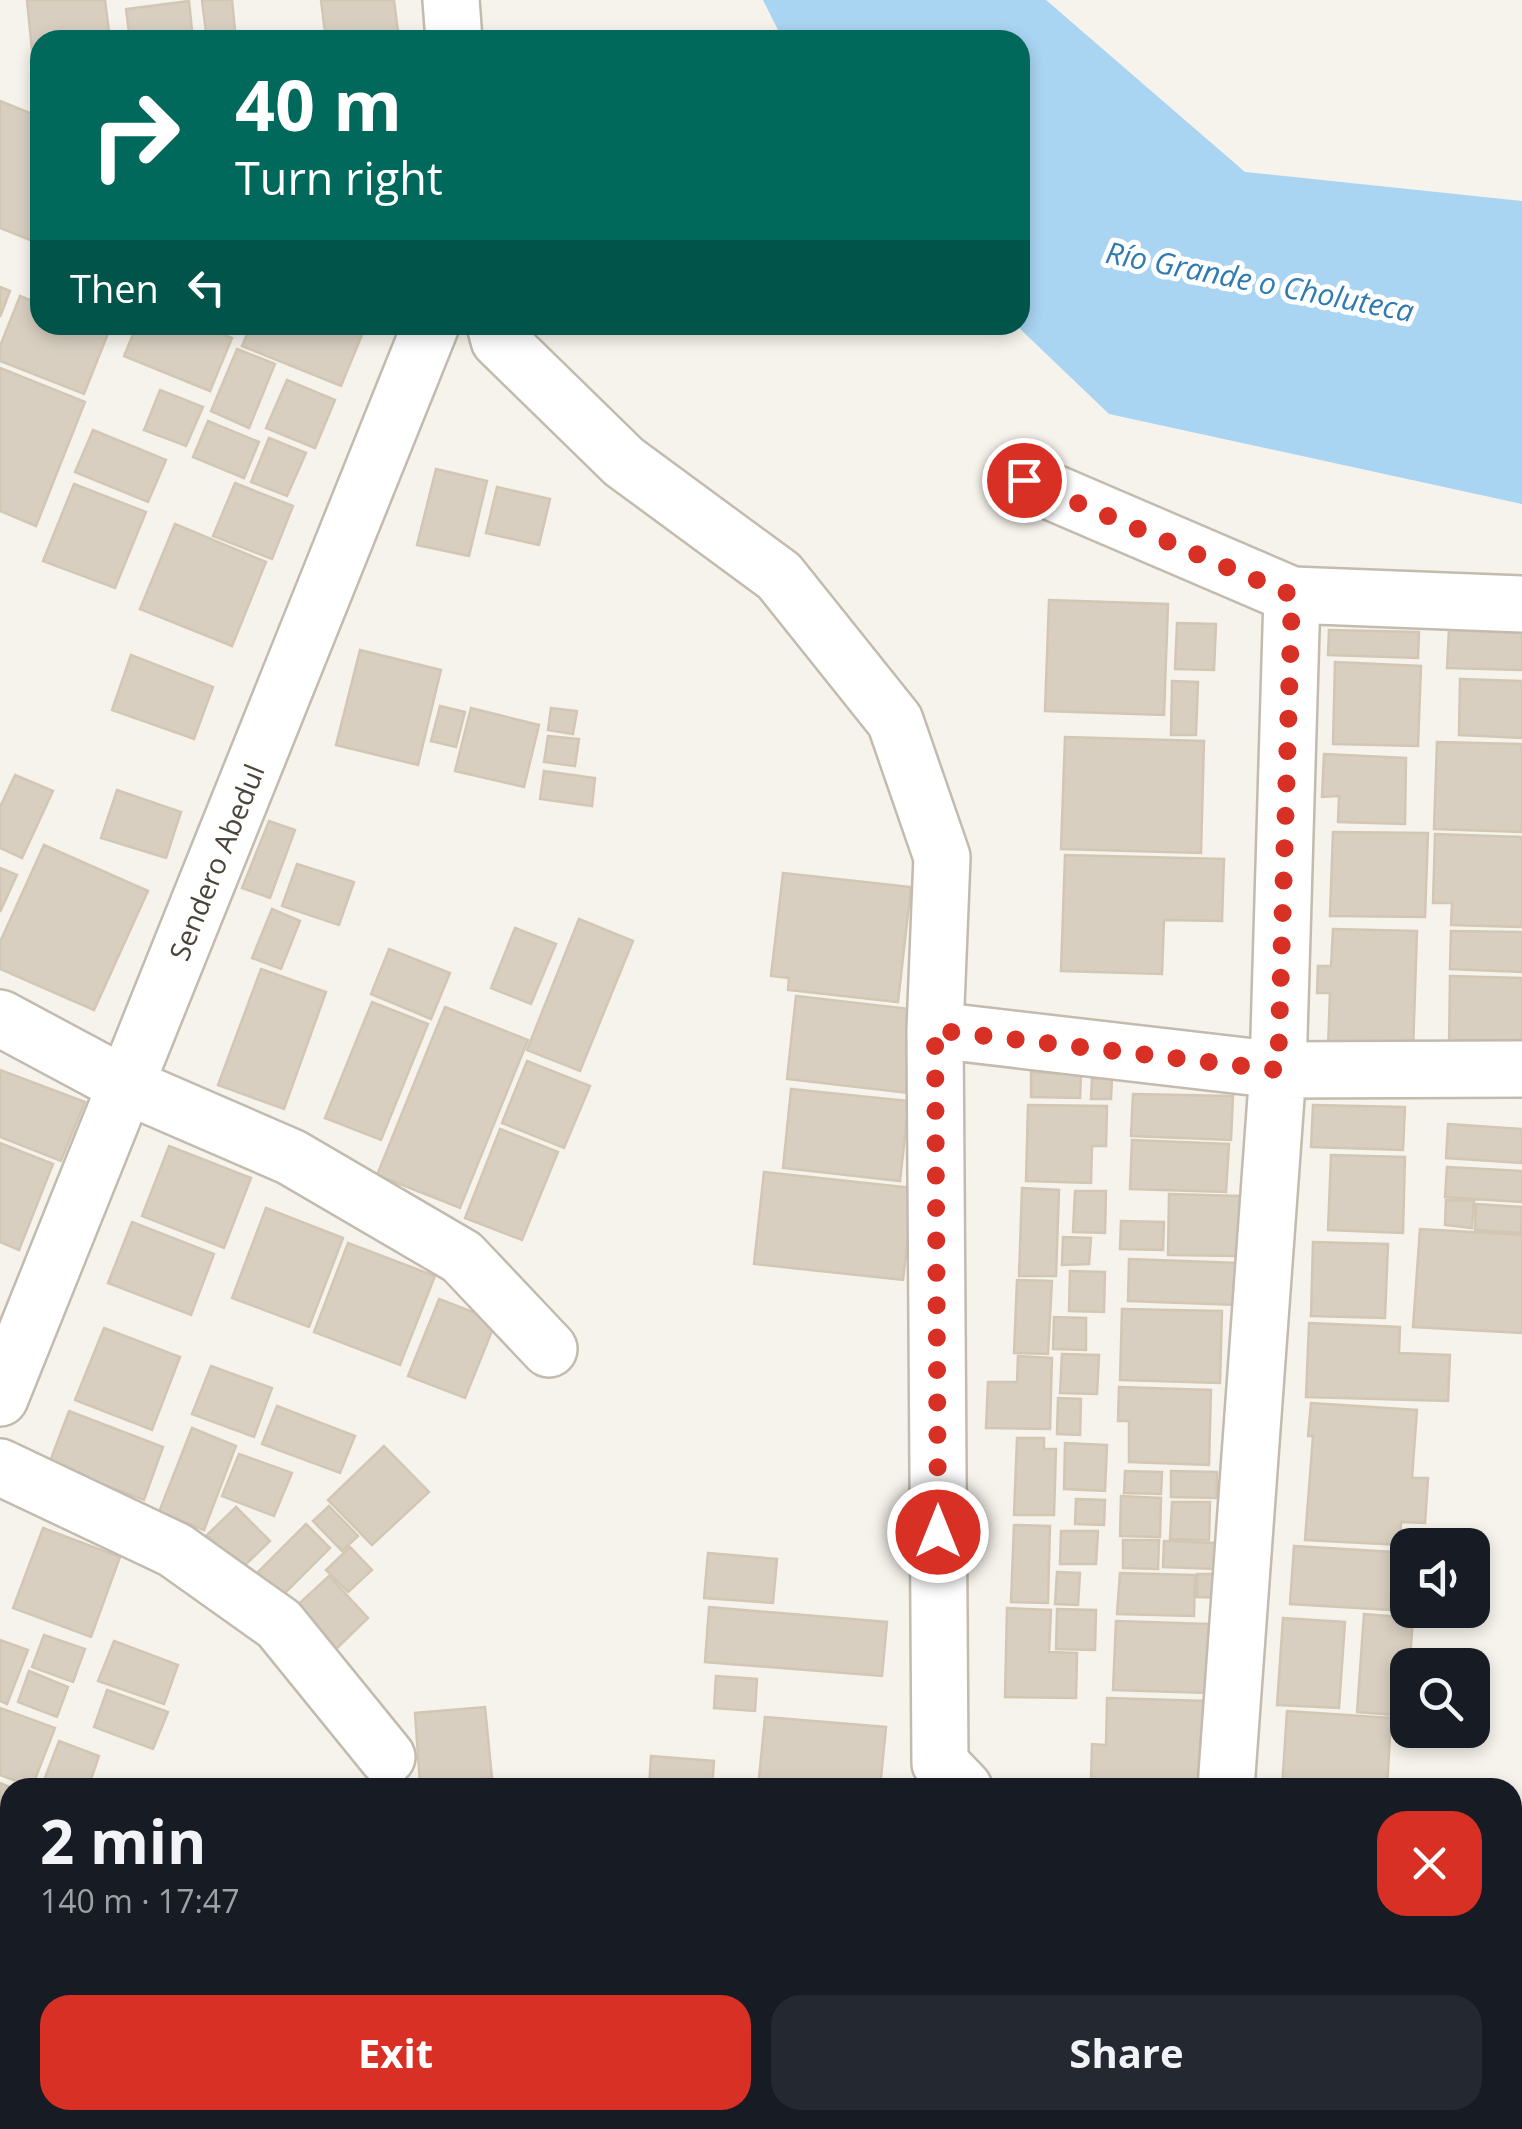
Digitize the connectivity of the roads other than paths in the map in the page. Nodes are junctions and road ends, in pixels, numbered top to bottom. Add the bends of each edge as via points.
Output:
1 (450, 0) edge
2 (453, 30) edge
3 (428, 335) edge
4 (498, 335) edge
5 (1024, 480) dead end
6 (1292, 595) junction
7 (1522, 604) edge
8 (0, 1018) edge
9 (935, 1030) junction
10 (1522, 1069) edge
11 (1278, 1070) junction
12 (126, 1086) junction
13 (549, 1350) dead end
14 (0, 1398) edge
15 (0, 1467) edge
16 (387, 1757) dead end
17 (948, 1778) edge
18 (1227, 1778) edge

1 - 2 street
3 - 12 street, Sendero Abedul
4 - 9 street via 624,462 779,576 895,721 942,857
5 - 6 street
6 - 7 street
6 - 11 street
8 - 12 street
9 - 11 street
9 - 17 street
10 - 11 street
11 - 18 street
12 - 13 street via 290,1157 462,1258
12 - 14 street, Sendero Abedul
15 - 16 street via 175,1550 279,1624

